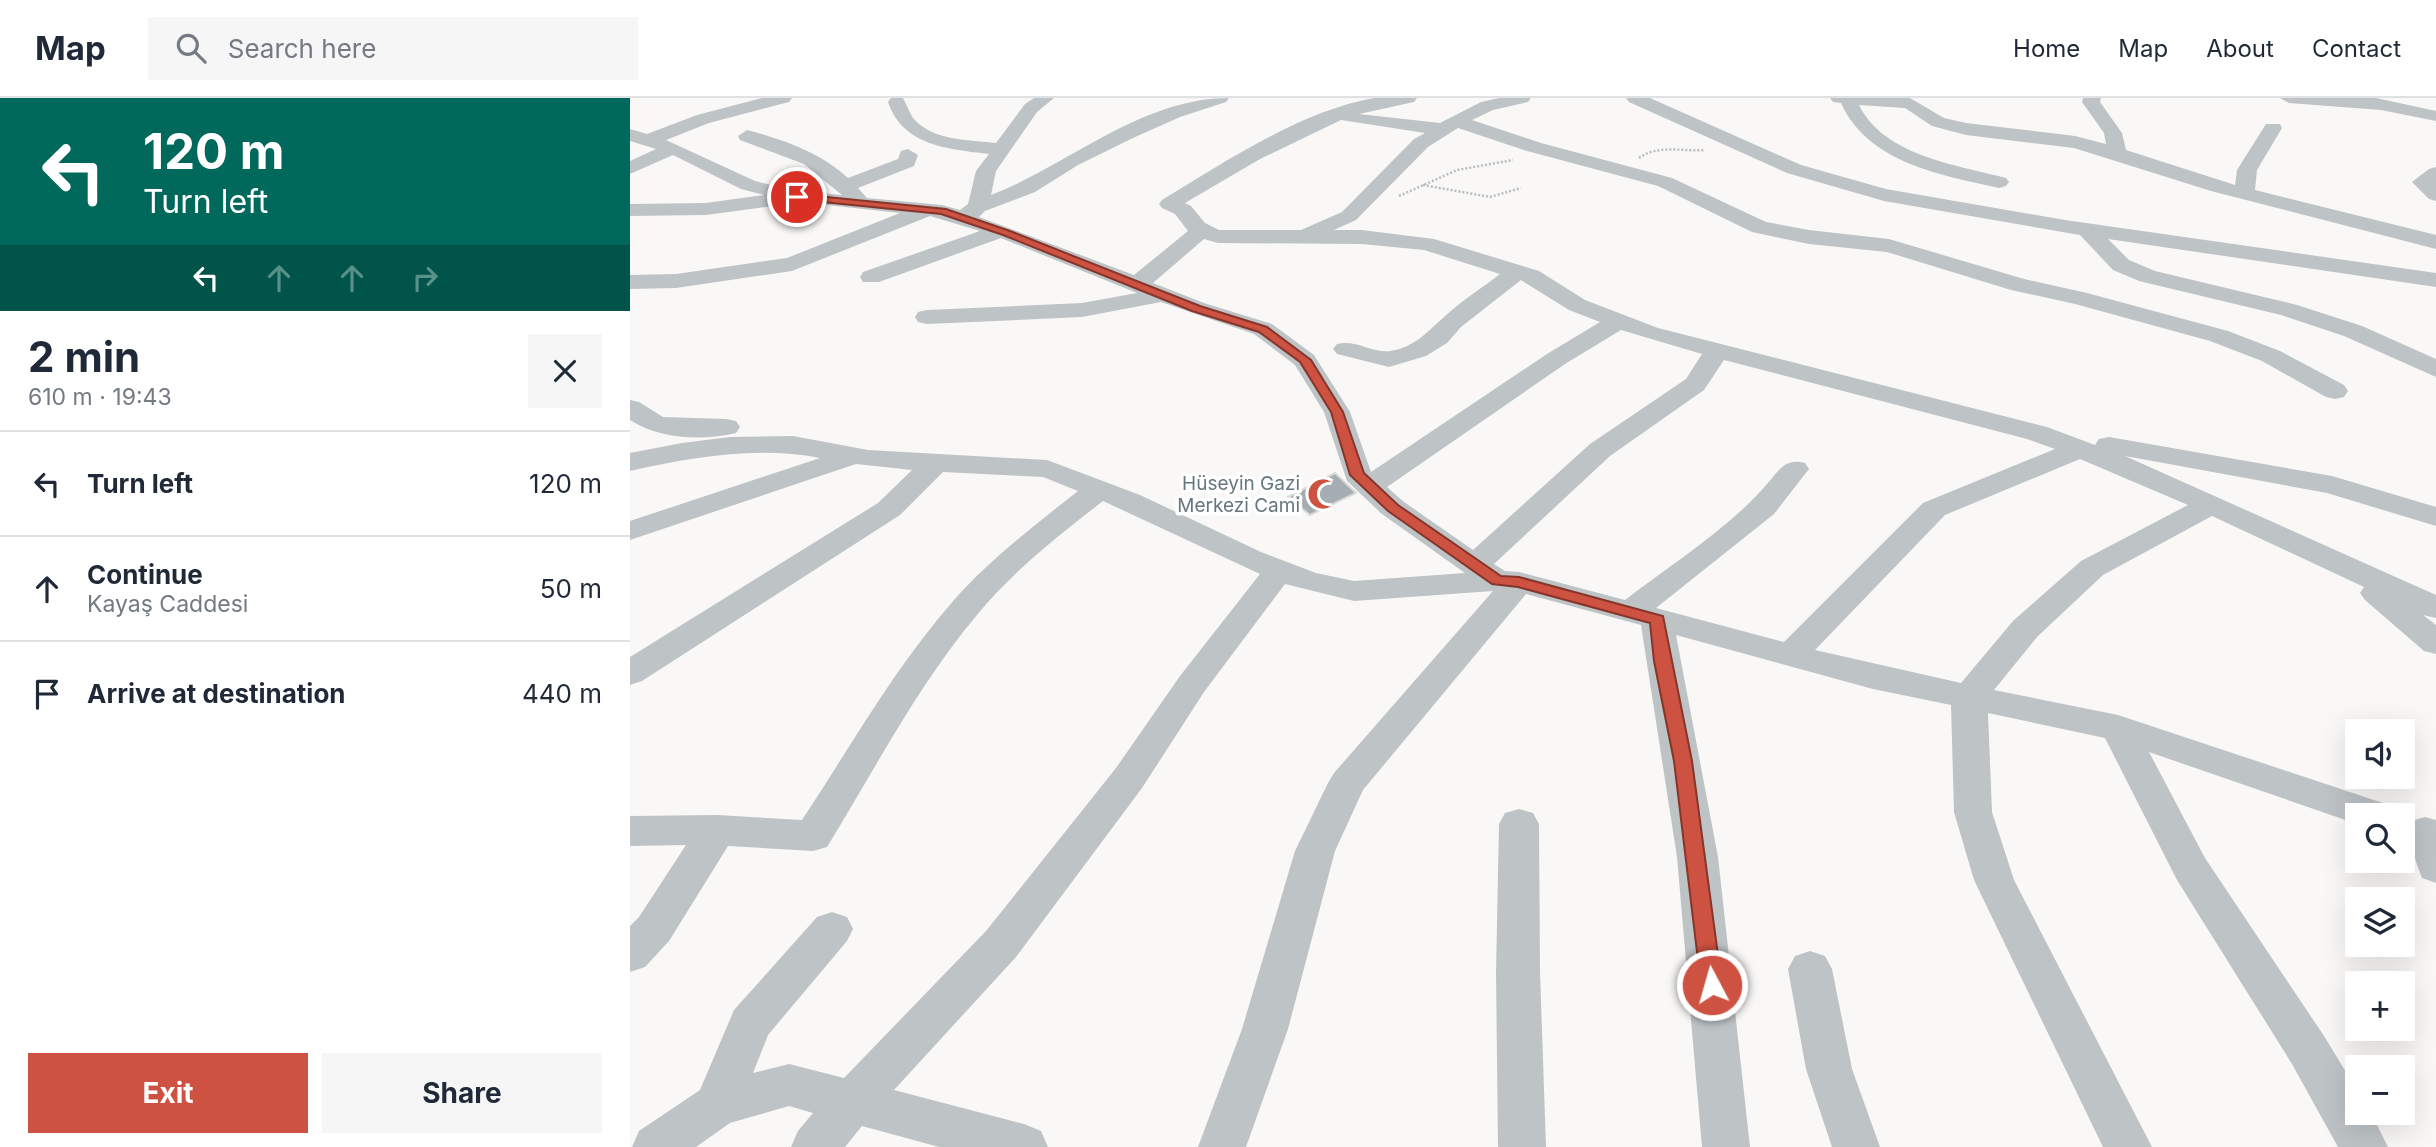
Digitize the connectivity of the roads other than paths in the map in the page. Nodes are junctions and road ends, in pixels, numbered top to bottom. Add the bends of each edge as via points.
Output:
1 (783, 98) edge
2 (1045, 98) edge
3 (1220, 98) edge
4 (1408, 98) edge
5 (1522, 98) edge
6 (1635, 98) edge
7 (1839, 98) edge
8 (2092, 98) edge
9 (2289, 98) edge
10 (2354, 98) edge
11 (1847, 99) edge
12 (752, 102) edge
13 (897, 102) dead end
14 (2378, 105) junction
15 (2436, 116) edge
16 (1334, 117) junction
17 (1449, 125) junction
18 (2273, 128) dead end
19 (747, 136) dead end
20 (639, 137) edge
21 (2049, 139) junction
22 (673, 148) junction
23 (1000, 149) junction
24 (2117, 153) junction
25 (908, 155) dead end
26 (2007, 167) junction
27 (630, 168) edge
28 (2436, 173) edge
29 (2244, 194) junction
30 (854, 195) junction
31 (2436, 195) edge
32 (797, 197) junction
33 (1965, 209) junction
34 (630, 210) edge
35 (926, 210) junction
36 (971, 213) junction
37 (2087, 229) junction
38 (1001, 231) junction
39 (1201, 232) junction
40 (1303, 236) junction
41 (2436, 242) edge
42 (1517, 272) junction
43 (871, 277) dead end
44 (2436, 280) edge
45 (630, 282) edge
46 (1136, 285) junction
47 (1162, 295) junction
48 (927, 317) dead end
49 (1619, 321) junction
50 (1346, 349) dead end
51 (1718, 349) junction
52 (2430, 361) edge
53 (2335, 391) dead end
54 (630, 408) edge
55 (2037, 433) junction
56 (2080, 449) junction
57 (841, 454) junction
58 (630, 462) edge
59 (934, 464) junction
60 (1795, 469) dead end
61 (1369, 486) junction
62 (1099, 489) junction
63 (2211, 504) junction
64 (2436, 517) edge
65 (630, 531) edge
66 (2336, 561) junction
67 (1279, 570) junction
68 (1497, 576) junction
69 (2436, 608) edge
70 (1644, 616) junction
71 (2436, 643) edge
72 (1791, 655) junction
73 (630, 673) edge
74 (1969, 697) junction
75 (2118, 728) junction
76 (2345, 805) edge
77 (1519, 824) dead end
78 (717, 830) junction
79 (630, 831) edge
80 (832, 929) dead end
81 (630, 954) edge
82 (1810, 969) dead end
83 (852, 1102) junction
84 (717, 1105) junction
85 (651, 1141) edge
86 (815, 1147) edge
87 (1024, 1147) edge
88 (1222, 1147) edge
89 (1522, 1147) edge
90 (1726, 1147) edge
91 (1856, 1147) edge
92 (2128, 1147) edge
93 (2364, 1147) edge

1 - 12 street
2 - 23 street via 1031,108
3 - 36 street via 1126,134 1028,188
4 - 16 street
5 - 17 street via 1487,106
6 - 33 street via 1794,169 1884,195
7 - 11 street
8 - 24 street via 2113,133
9 - 14 street
10 - 14 street
11 - 21 street via 1909,103 1938,122
11 - 26 street via 1856,117 1895,149 1966,174
12 - 20 street
13 - 23 street via 901,116 929,137
14 - 15 street
16 - 17 street
16 - 39 street via 1169,204 1184,209
17 - 40 street via 1421,143 1349,216
17 - 53 street via 1634,172 1680,188 1760,228 1889,246 2219,336 2271,356
18 - 29 street via 2247,170
19 - 30 street via 818,162
20 - 22 street
21 - 24 street
21 - 26 street
22 - 27 street
22 - 32 street via 748,185
23 - 36 street via 986,171
24 - 29 street
25 - 30 street via 907,162
26 - 33 street via 1995,188
28 - 31 street via 2422,182
29 - 41 street
30 - 32 street
30 - 35 street
32 - 34 street via 706,209
33 - 37 street
35 - 36 street
35 - 45 street via 792,264 676,281
36 - 38 street
37 - 44 street
37 - 52 street via 2121,265 2147,276 2289,310
38 - 43 street
38 - 46 street
39 - 40 street
39 - 46 street
40 - 42 street via 1426,244
42 - 49 street via 1577,305
42 - 50 street via 1418,351 1389,359
46 - 47 street
47 - 48 street via 1082,310
47 - 61 street via 1263,329 1305,360 1337,412 1357,475
49 - 51 street
49 - 61 street
51 - 55 street
51 - 68 street via 1695,384 1600,450
54 - 57 street via 656,425 805,430
55 - 56 street
55 - 64 street via 2332,485
56 - 63 street
56 - 72 street via 1934,509
57 - 58 street via 793,444 730,445
57 - 59 street
57 - 65 street
59 - 62 street via 1047,469
59 - 73 street via 868,523
60 - 70 street via 1763,508
61 - 68 street via 1393,508
62 - 67 street
62 - 78 street via 997,574 950,626 813,836
63 - 66 street
63 - 74 street via 2092,568 2025,629
66 - 69 street
66 - 71 street
67 - 68 street via 1354,591
67 - 83 street via 1192,684 1129,778 1000,944
68 - 70 street
68 - 88 street via 1347,783 1315,851 1265,1029
70 - 72 street
70 - 90 street via 1662,661 1683,761 1704,913
72 - 74 street
74 - 75 street
74 - 92 street via 1973,812 1994,880
75 - 76 street
75 - 93 street via 2191,869 2308,1050
77 - 89 street
78 - 79 street
78 - 81 street via 654,929
80 - 84 street via 750,1024
82 - 91 street via 1829,1069
83 - 84 street via 789,1085
83 - 86 street
83 - 87 street
84 - 85 street

